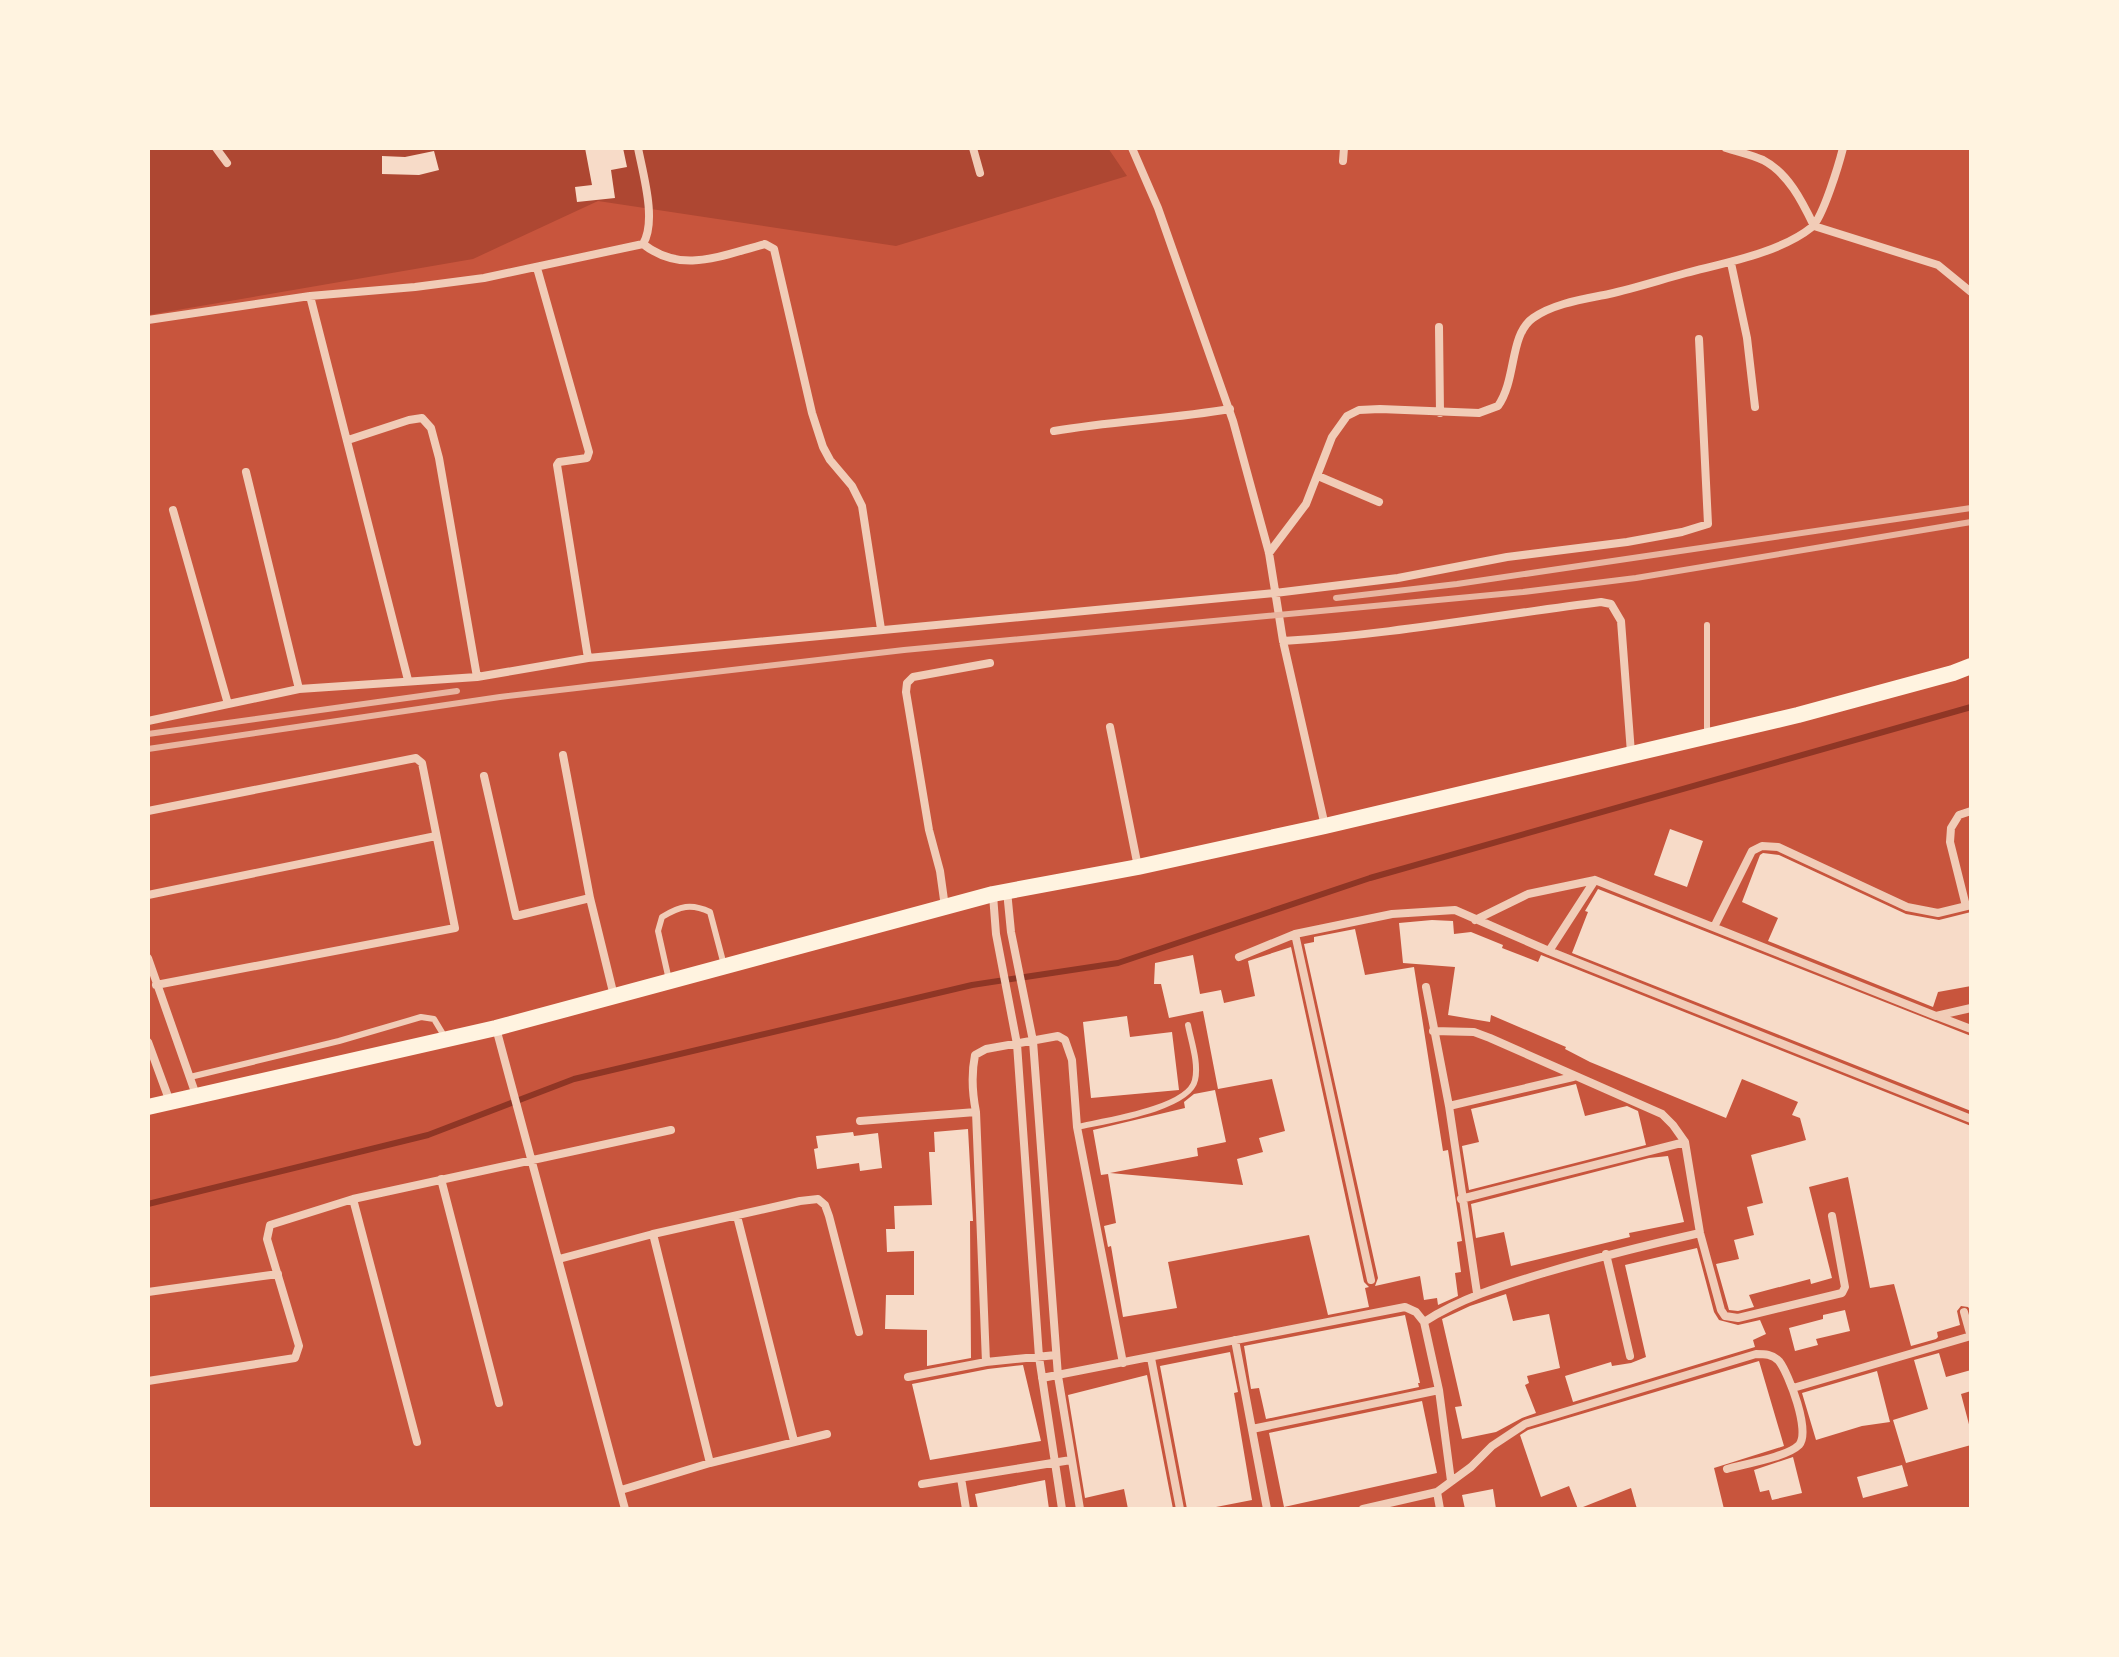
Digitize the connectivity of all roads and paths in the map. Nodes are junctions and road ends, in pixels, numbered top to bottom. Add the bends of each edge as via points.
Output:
1 (216, 148) edge
2 (638, 148) edge
3 (973, 148) edge
4 (1132, 148) edge
5 (1344, 148) edge
6 (1726, 148) edge
7 (1843, 148) edge
8 (1343, 161) dead end
9 (227, 163) dead end
10 (980, 173) dead end
11 (1814, 226) junction
12 (643, 244) junction
13 (1731, 263) junction
14 (537, 268) junction
15 (1971, 292) edge
16 (310, 296) junction
17 (148, 320) edge
18 (1439, 327) dead end
19 (1699, 339) dead end
20 (1755, 407) dead end
21 (1230, 409) junction
22 (1440, 413) junction
23 (1054, 431) dead end
24 (348, 440) junction
25 (246, 472) dead end
26 (1318, 476) junction
27 (1379, 502) dead end
28 (173, 510) dead end
29 (1269, 553) junction
30 (1275, 593) junction
31 (1707, 625) dead end
32 (881, 629) junction
33 (1283, 641) junction
34 (588, 658) junction
35 (990, 663) dead end
36 (1971, 666) edge
37 (477, 677) junction
38 (408, 680) junction
39 (299, 689) junction
40 (228, 704) junction
41 (148, 721) edge
42 (1110, 727) dead end
43 (1707, 737) junction
44 (1631, 753) junction
45 (563, 755) dead end
46 (484, 776) dead end
47 (148, 811) edge
48 (1971, 811) edge
49 (1325, 826) junction
50 (436, 836) junction
51 (1138, 867) junction
52 (1595, 880) junction
53 (1000, 892) junction
54 (148, 895) edge
55 (590, 898) junction
56 (1968, 906) edge
57 (945, 907) junction
58 (1475, 920) junction
59 (1714, 927) junction
60 (1295, 934) junction
61 (1549, 951) junction
62 (1239, 957) dead end
63 (149, 963) edge
64 (724, 965) junction
65 (670, 981) junction
66 (156, 985) junction
67 (1426, 987) dead end
68 (614, 996) junction
69 (1971, 1008) edge
70 (1936, 1016) junction
71 (1188, 1025) dead end
72 (496, 1028) junction
73 (1971, 1029) edge
74 (1433, 1031) junction
75 (446, 1039) junction
76 (339, 1041) junction
77 (1033, 1041) junction
78 (148, 1042) edge
79 (1017, 1044) junction
80 (265, 1058) junction
81 (343, 1063) junction
82 (190, 1077) junction
83 (1574, 1077) junction
84 (270, 1079) junction
85 (196, 1096) junction
86 (170, 1102) junction
87 (1449, 1106) junction
88 (148, 1107) edge
89 (976, 1112) junction
90 (1039, 1112) junction
91 (1023, 1113) junction
92 (1971, 1119) edge
93 (860, 1121) dead end
94 (1077, 1127) junction
95 (671, 1130) dead end
96 (1685, 1142) junction
97 (533, 1158) junction
98 (441, 1179) junction
99 (353, 1199) junction
100 (1461, 1199) junction
101 (737, 1216) junction
102 (1832, 1216) dead end
103 (1700, 1233) junction
104 (653, 1234) junction
105 (1606, 1254) junction
106 (559, 1259) junction
107 (278, 1274) junction
108 (1371, 1280) dead end
109 (148, 1292) edge
110 (1477, 1293) junction
111 (1964, 1312) dead end
112 (1424, 1322) junction
113 (859, 1332) dead end
114 (1971, 1336) edge
115 (1235, 1340) junction
116 (1056, 1355) junction
117 (1630, 1356) dead end
118 (1039, 1357) junction
119 (1151, 1358) junction
120 (986, 1362) junction
121 (1123, 1363) junction
122 (1058, 1376) junction
123 (908, 1377) dead end
124 (1042, 1378) junction
125 (148, 1381) edge
126 (1793, 1388) junction
127 (1439, 1390) junction
128 (499, 1403) dead end
129 (1252, 1429) junction
130 (827, 1434) dead end
131 (794, 1441) junction
132 (417, 1442) dead end
133 (1071, 1460) junction
134 (1053, 1462) junction
135 (710, 1463) junction
136 (1727, 1469) dead end
137 (961, 1478) junction
138 (1451, 1481) junction
139 (922, 1484) dead end
140 (621, 1490) junction
141 (1437, 1492) junction
142 (625, 1509) edge
143 (966, 1509) edge
144 (1062, 1509) edge
145 (1080, 1509) edge
146 (1180, 1509) edge
147 (1267, 1509) edge
148 (1363, 1509) edge
149 (1440, 1509) edge

1 - 9 street
2 - 12 street via 649,218
3 - 10 street
4 - 21 street
5 - 8 street
6 - 11 street via 1764,161 1789,182
7 - 11 street
11 - 13 street
11 - 15 street via 1938,265
12 - 14 street
12 - 32 street via 683,262 765,244 774,249 823,447 862,506
13 - 20 street
13 - 22 street via 1535,316 1523,327 1511,380 1498,406 1479,413
14 - 16 street
14 - 34 street via 589,452 587,458 557,465
16 - 17 street
16 - 24 street
18 - 22 street
19 - 30 street via 1708,524 1627,542
21 - 23 street
21 - 29 street
22 - 26 street via 1359,410 1347,416
24 - 37 street via 409,420 428,422 439,458
24 - 38 street
25 - 39 street
26 - 27 street
26 - 29 street via 1306,504
28 - 40 street
29 - 30 street
30 - 32 street
30 - 33 street
31 - 43 lane
32 - 34 street
33 - 44 street via 1611,604 1621,621
33 - 49 street
34 - 37 street
35 - 57 street via 913,677 907,683
36 - 43 main road
37 - 38 street
38 - 39 street
39 - 40 street
40 - 41 street
42 - 51 street
43 - 44 main road
44 - 49 main road
45 - 55 street
46 - 55 street via 516,916
47 - 50 street via 414,758 422,763
48 - 56 street via 1959,815 1950,835
49 - 51 main road
50 - 54 street
50 - 66 street via 455,928
51 - 53 main road
52 - 58 street via 1528,894
52 - 59 street
52 - 61 street
53 - 57 main road
53 - 77 street
53 - 79 street via 996,934
55 - 68 street
56 - 59 street via 1938,913 1907,907 1778,847 1762,846 1752,851
57 - 64 main road
58 - 60 street via 1455,910 1392,914
58 - 61 street
59 - 70 street
60 - 62 street
60 - 108 street
61 - 92 street
63 - 66 street
64 - 65 main road
64 - 65 lane via 710,912 695,905 678,908 662,917 658,931
65 - 68 main road
66 - 82 street
67 - 74 street
68 - 72 main road
69 - 70 street
70 - 73 street
71 - 94 lane via 1195,1068 1192,1090 1145,1111
72 - 75 main road
72 - 97 street
74 - 83 street via 1474,1032
74 - 87 street
75 - 76 lane via 434,1019 421,1017
75 - 81 main road
76 - 80 lane
76 - 81 lane
77 - 79 street
77 - 90 street
77 - 94 street via 1058,1036 1065,1040 1072,1060
78 - 86 street
79 - 89 street via 975,1055
79 - 91 street
80 - 82 lane
80 - 84 lane
81 - 84 main road
82 - 85 street
83 - 87 street
83 - 96 street via 1662,1114
84 - 85 main road
85 - 86 main road
86 - 88 main road
87 - 100 street
89 - 93 street
89 - 120 street
90 - 91 street
90 - 116 street
91 - 118 street
94 - 121 street
95 - 97 street
96 - 100 street
96 - 103 street
97 - 98 street
97 - 106 street
98 - 99 street
98 - 128 street
99 - 107 street via 270,1225 267,1239
99 - 132 street
100 - 110 street
101 - 104 street
101 - 113 street via 800,1201 818,1199 825,1205
101 - 131 street
102 - 103 street via 1842,1293 1738,1318 1721,1310
103 - 105 street
104 - 106 street
104 - 135 street
105 - 110 street
105 - 117 street
106 - 140 street
107 - 109 street
107 - 125 street via 299,1346 295,1358
110 - 112 street
111 - 114 street
112 - 115 street via 1405,1307
112 - 127 street
114 - 126 street
115 - 119 street
115 - 129 street
116 - 118 street
116 - 122 street
118 - 120 street
118 - 124 street
119 - 121 street
119 - 146 street
120 - 123 street
121 - 122 street
122 - 124 street
122 - 133 street
124 - 134 street
126 - 136 street via 1803,1429 1797,1447
126 - 138 street via 1778,1361 1770,1354 1756,1354 1525,1424
127 - 129 street
127 - 138 street
129 - 147 street
130 - 131 street
131 - 135 street
133 - 134 street
133 - 145 street
134 - 137 street
134 - 144 street
135 - 140 street
137 - 139 street
137 - 143 street
138 - 141 street
140 - 142 street
141 - 148 street
141 - 149 street

